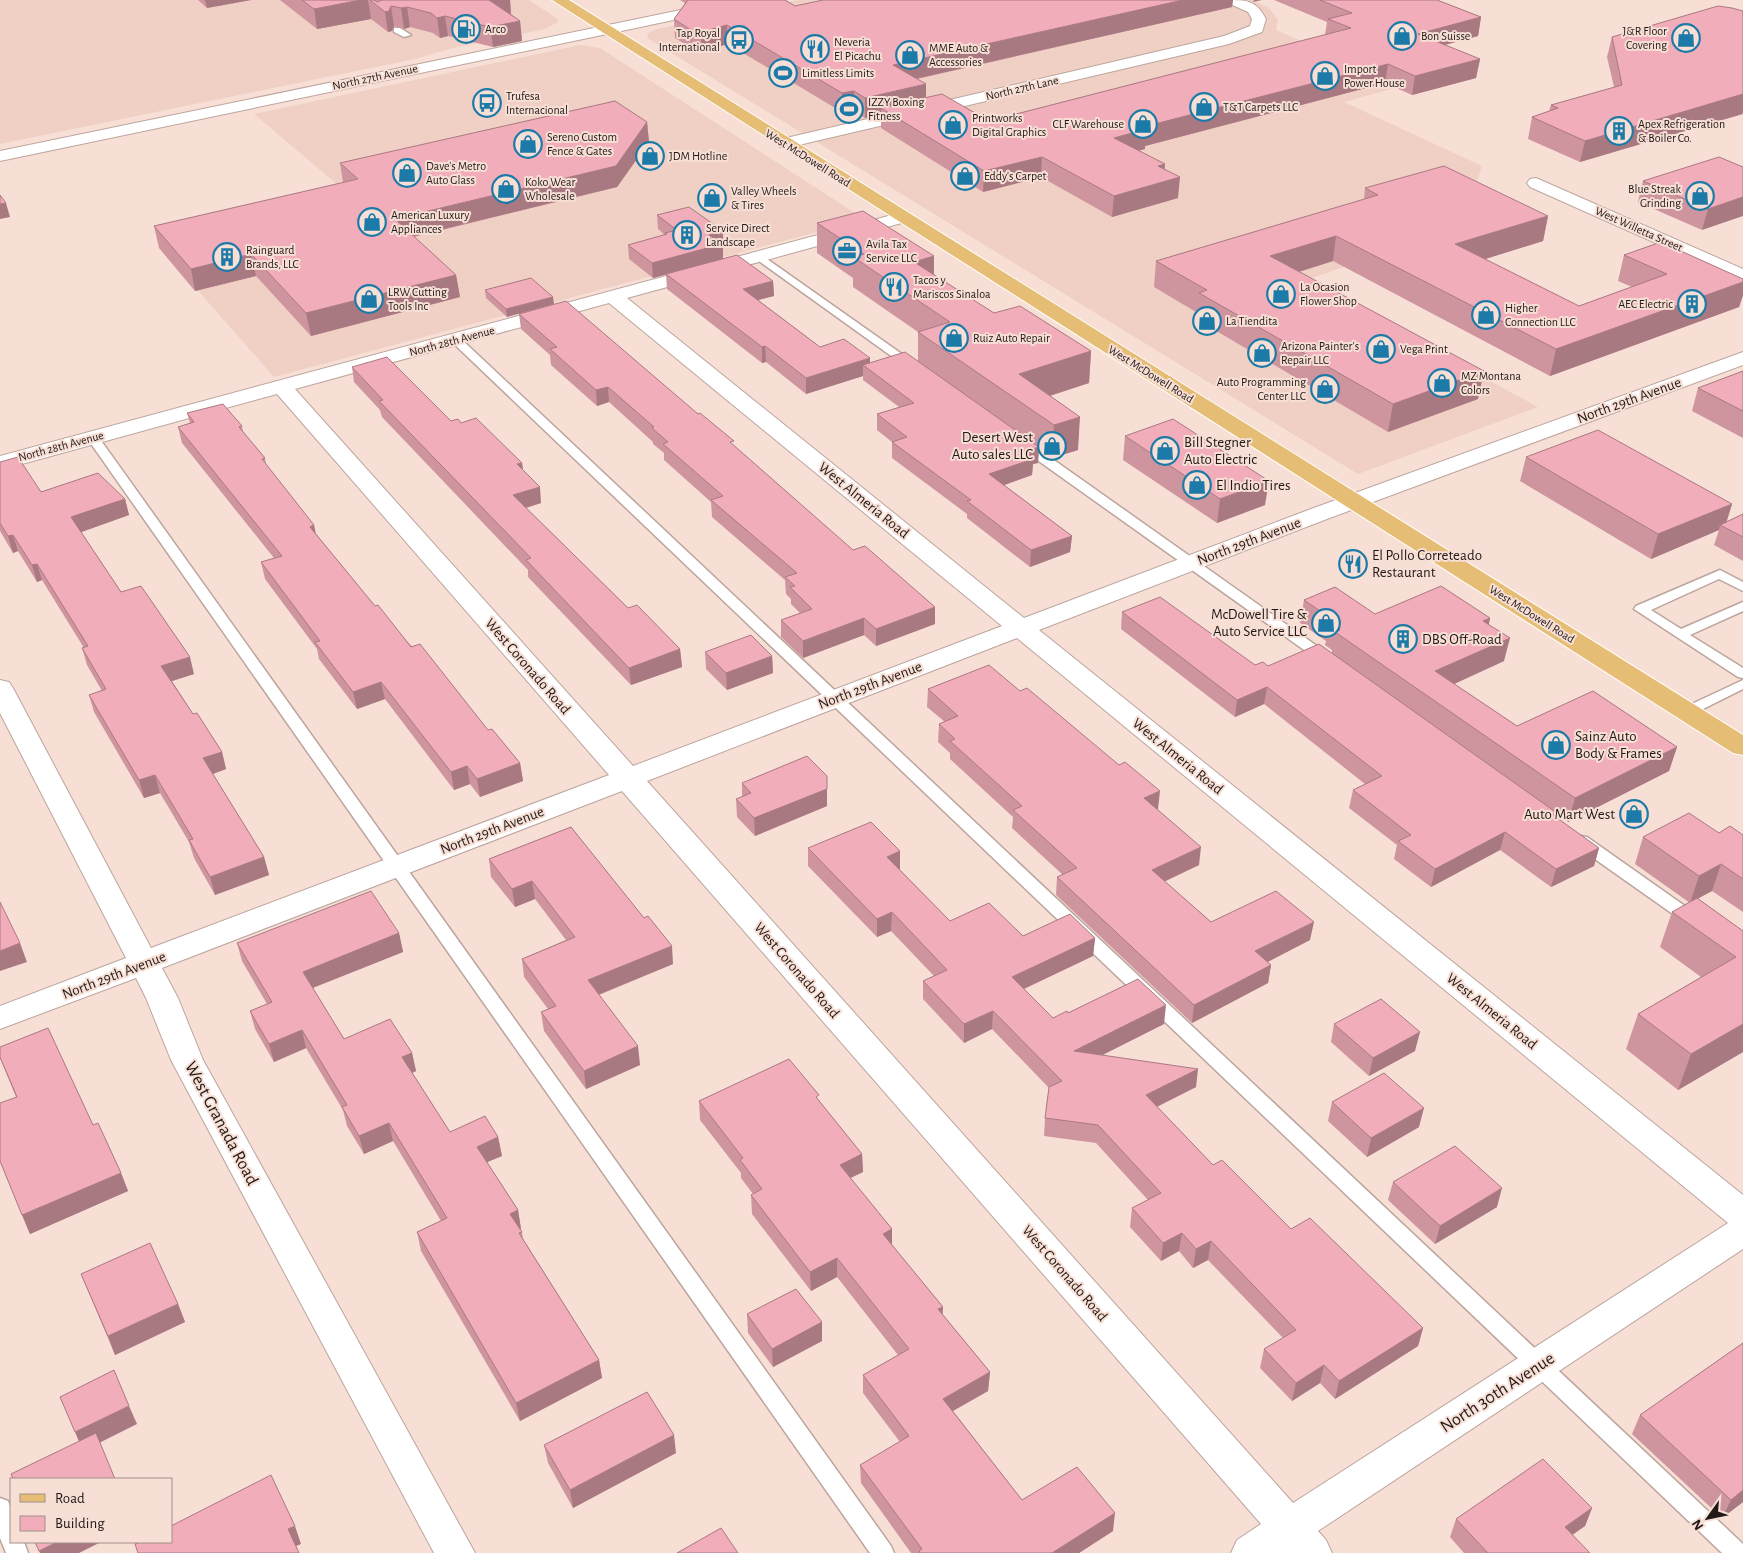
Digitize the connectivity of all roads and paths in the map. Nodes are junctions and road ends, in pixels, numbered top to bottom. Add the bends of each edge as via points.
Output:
1 (559, 0) edge
2 (750, 0) edge
3 (1233, 0) edge
4 (605, 29) junction
5 (396, 30) edge
6 (407, 35) dead end
7 (786, 144) junction
8 (0, 156) edge
9 (1536, 183) dead end
10 (903, 217) junction
11 (760, 257) junction
12 (1743, 276) edge
13 (613, 297) junction
14 (456, 340) junction
15 (1743, 358) edge
16 (922, 373) edge
17 (281, 386) junction
18 (1012, 436) edge
19 (93, 438) junction
20 (0, 462) edge
21 (1353, 501) junction
22 (1190, 563) junction
23 (1743, 587) edge
24 (1743, 606) edge
25 (1020, 628) junction
26 (1680, 634) junction
27 (1337, 667) edge
28 (1743, 674) edge
29 (1743, 684) edge
30 (0, 688) edge
31 (835, 699) junction
32 (1686, 712) junction
33 (1743, 747) edge
34 (627, 778) junction
35 (1572, 835) edge
36 (395, 867) junction
37 (1702, 927) edge
38 (144, 963) junction
39 (0, 1018) edge
40 (1743, 1215) edge
41 (1743, 1231) edge
42 (1538, 1365) junction
43 (0, 1508) edge
44 (10, 1535) edge
45 (1301, 1540) edge
46 (455, 1553) edge
47 (883, 1553) edge
48 (1251, 1553) edge
49 (1737, 1553) edge

1 - 4 main road, West McDowell Road
2 - 4 street, North 27th Avenue
3 - 7 street, North 27th Lane via 1254,9 1259,18 1257,29 1229,39
4 - 7 main road, West McDowell Road
4 - 8 street, North 27th Avenue
5 - 6 lane
7 - 10 main road, West McDowell Road
9 - 12 street, West Willetta Street
10 - 11 street, North 28th Avenue
10 - 21 main road, West McDowell Road
11 - 13 street, North 28th Avenue
11 - 16 lane
13 - 14 street, North 28th Avenue
13 - 25 street, West Almeria Road
14 - 17 street, North 28th Avenue
14 - 31 lane
15 - 21 street, North 29th Avenue
17 - 19 street, North 28th Avenue
17 - 34 street, West Coronado Road
18 - 22 lane
19 - 20 street, North 28th Avenue
19 - 36 lane
21 - 22 street, North 29th Avenue
21 - 32 main road, West McDowell Road
22 - 25 street, North 29th Avenue
22 - 27 lane
23 - 26 lane via 1720,574 1641,609
24 - 26 lane
25 - 31 street, North 29th Avenue
25 - 40 street, West Almeria Road
26 - 28 lane
29 - 32 lane
30 - 38 street, West Granada Road
31 - 34 street, North 29th Avenue
31 - 42 lane
32 - 33 main road, West McDowell Road
34 - 36 street, North 29th Avenue
34 - 45 street, West Coronado Road
35 - 37 lane
36 - 38 street, North 29th Avenue
36 - 47 lane
38 - 39 street, North 29th Avenue
38 - 46 street, West Granada Road via 188,1060
41 - 42 street, North 30th Avenue
42 - 45 street, North 30th Avenue
42 - 49 lane
43 - 44 lane
45 - 48 street, North 30th Avenue

